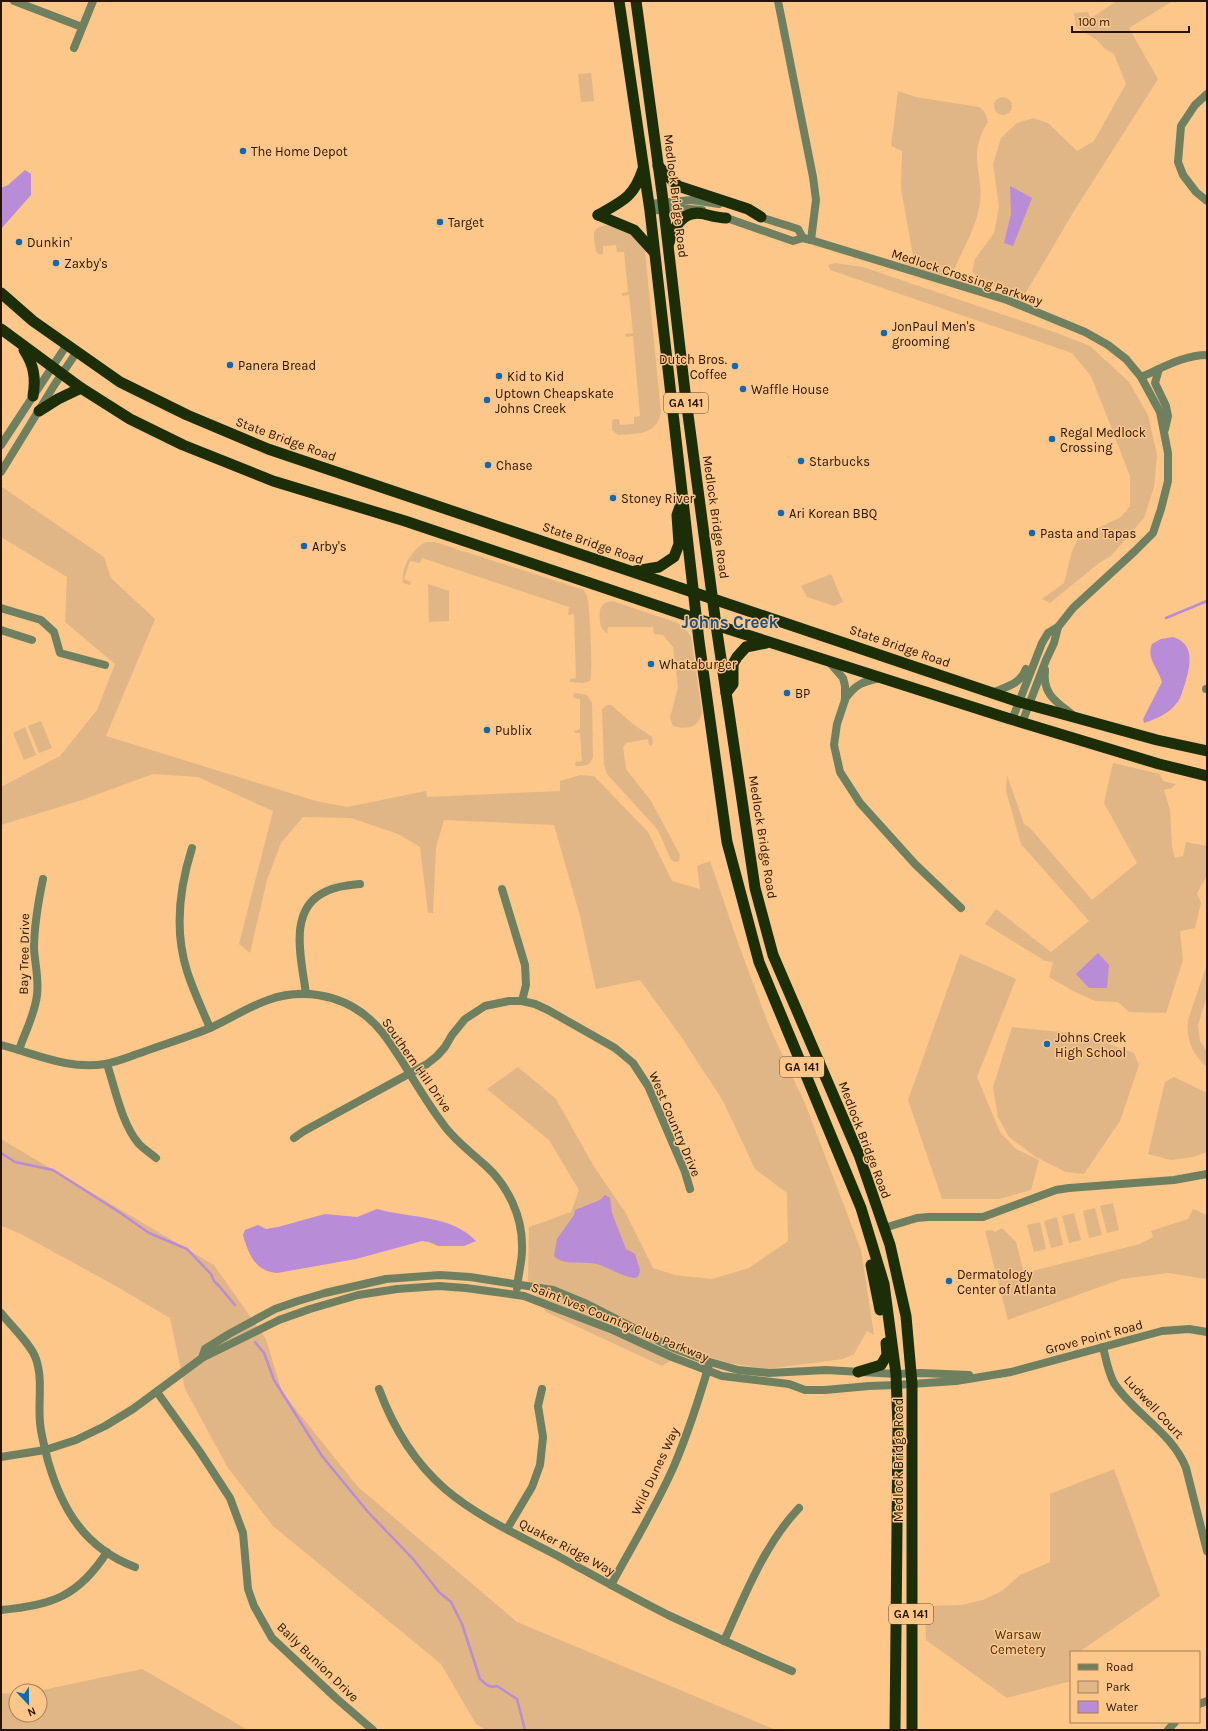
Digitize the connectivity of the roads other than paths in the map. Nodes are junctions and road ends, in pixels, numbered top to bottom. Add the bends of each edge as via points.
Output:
1 (14, 1) edge
2 (93, 1) edge
3 (620, 1) edge
4 (636, 1) edge
5 (778, 1) edge
6 (82, 27) junction
7 (74, 48) dead end
8 (1207, 94) edge
9 (658, 166) junction
10 (644, 168) junction
11 (1207, 201) edge
12 (663, 206) junction
13 (649, 207) junction
14 (761, 217) junction
15 (726, 218) junction
16 (807, 239) junction
17 (668, 247) junction
18 (655, 252) junction
19 (1, 293) edge
20 (1, 329) edge
21 (20, 344) junction
22 (66, 346) junction
23 (76, 353) junction
24 (1207, 355) edge
25 (1159, 369) junction
26 (57, 370) junction
27 (1141, 377) junction
28 (81, 388) junction
29 (33, 396) junction
30 (39, 411) junction
31 (1164, 434) junction
32 (1, 445) edge
33 (1, 472) edge
34 (683, 498) junction
35 (634, 572) junction
36 (694, 592) junction
37 (713, 598) junction
38 (1, 608) edge
39 (696, 619) junction
40 (716, 625) junction
41 (1058, 627) junction
42 (1, 630) edge
43 (32, 640) dead end
44 (769, 642) junction
45 (1036, 656) junction
46 (1046, 660) junction
47 (828, 661) junction
48 (105, 665) dead end
49 (880, 678) junction
50 (994, 692) junction
51 (726, 693) junction
52 (845, 700) junction
53 (1024, 703) junction
54 (1074, 717) junction
55 (1017, 722) junction
56 (1207, 751) edge
57 (1207, 776) edge
58 (192, 848) dead end
59 (43, 880) dead end
60 (360, 884) dead end
61 (502, 889) dead end
62 (960, 908) dead end
63 (306, 994) junction
64 (522, 1001) junction
65 (210, 1028) junction
66 (1, 1045) edge
67 (18, 1050) junction
68 (107, 1064) junction
69 (410, 1074) junction
70 (294, 1138) dead end
71 (156, 1158) dead end
72 (1207, 1174) edge
73 (690, 1189) dead end
74 (884, 1228) junction
75 (870, 1238) junction
76 (517, 1284) junction
77 (516, 1295) junction
78 (1, 1314) edge
79 (1207, 1332) edge
80 (1103, 1348) junction
81 (202, 1358) junction
82 (709, 1366) junction
83 (858, 1372) junction
84 (911, 1379) junction
85 (896, 1380) junction
86 (379, 1389) dead end
87 (542, 1389) dead end
88 (157, 1392) junction
89 (45, 1450) junction
90 (1, 1457) edge
91 (799, 1508) dead end
92 (507, 1529) junction
93 (1207, 1551) edge
94 (107, 1552) junction
95 (135, 1567) dead end
96 (611, 1585) junction
97 (1, 1610) edge
98 (724, 1641) junction
99 (792, 1671) dead end
100 (373, 1730) edge
101 (895, 1730) edge
102 (912, 1730) edge

1 - 6 street
2 - 6 street
3 - 10 highway, Medlock Bridge Road / GA 141
4 - 9 highway, Medlock Bridge Road / GA 141
5 - 16 street via 816,200
6 - 7 street
8 - 11 street via 1195,105 1181,126 1178,162 1183,175
9 - 12 highway, Medlock Bridge Road / GA 141
9 - 14 highway via 678,186 748,209
10 - 13 highway, Medlock Bridge Road / GA 141
10 - 18 highway via 634,190 627,198 598,215 634,230
12 - 13 street, Medlock Crossing Parkway
12 - 14 street, Medlock Crossing Parkway via 692,200 706,201
12 - 15 street, Medlock Crossing Parkway via 701,210
12 - 17 highway, Medlock Bridge Road / GA 141
13 - 18 highway, Medlock Bridge Road / GA 141
14 - 16 street, Medlock Crossing Parkway via 798,229
15 - 16 street, Medlock Crossing Parkway via 793,241
15 - 17 highway via 698,213 689,215 676,224
16 - 27 street, Medlock Crossing Parkway via 1007,300 1069,325 1108,345 1126,359
17 - 37 highway, Medlock Bridge Road / GA 141
18 - 34 highway, Medlock Bridge Road / GA 141
19 - 22 highway, State Bridge Road
20 - 21 highway
21 - 26 highway
21 - 29 highway via 33,368
22 - 23 highway, State Bridge Road
22 - 26 street
23 - 26 street
23 - 35 highway, State Bridge Road via 120,382 187,416 268,449
24 - 25 street via 1190,357
25 - 27 street
25 - 31 street, Medlock Crossing Parkway via 1155,383 1168,416
26 - 28 highway
26 - 29 street
26 - 30 street
27 - 31 street, Medlock Crossing Parkway via 1160,412
28 - 30 highway
28 - 39 highway via 130,419 183,445 273,481 405,521
29 - 32 street
30 - 33 street
31 - 41 street, Medlock Crossing Parkway via 1168,453 1168,481 1162,509 1152,533 1074,608
34 - 35 highway via 677,515 679,544 674,556 659,567
34 - 36 highway, Medlock Bridge Road / GA 141
35 - 36 highway, State Bridge Road
36 - 37 highway, State Bridge Road
36 - 39 highway, Medlock Bridge Road / GA 141
37 - 40 highway, Medlock Bridge Road / GA 141
37 - 50 highway, State Bridge Road
38 - 48 street via 41,620 54,632 60,653
39 - 40 highway
39 - 75 highway, Medlock Bridge Road / GA 141 via 727,842 748,925 759,962 861,1208
40 - 44 highway
40 - 51 highway, Medlock Bridge Road / GA 141
41 - 45 street, Medlock Crossing Parkway via 1048,634
41 - 46 street, Medlock Crossing Parkway
42 - 43 street
44 - 47 highway
44 - 51 highway via 751,645 741,651 733,664 733,684
45 - 50 street, Medlock Crossing Parkway via 1030,660 1015,684
45 - 53 street, Medlock Crossing Parkway
46 - 53 street, Medlock Crossing Parkway
46 - 54 street, Medlock Crossing Parkway via 1044,677 1047,690 1050,696
47 - 49 highway
47 - 52 street via 843,678
49 - 52 street via 860,683
49 - 55 highway
50 - 53 highway, State Bridge Road
51 - 74 highway, Medlock Bridge Road / GA 141 via 755,888 773,955 859,1155
52 - 62 street via 837,724 834,745 840,772 860,803 914,864
53 - 54 highway, State Bridge Road
53 - 55 street, Medlock Crossing Parkway
54 - 56 highway, State Bridge Road
55 - 57 highway
58 - 65 street via 180,893 180,935 187,971
59 - 67 street, Bay Tree Drive via 34,928 37,995 34,1010
60 - 63 street via 337,887 325,892 313,901 304,913 299,937
61 - 64 street via 525,965 526,985
63 - 65 street, Southern Hill Drive via 268,1000
63 - 69 street, Southern Hill Drive via 337,1000 365,1015 384,1034
64 - 69 street, West Country Drive via 497,1002 474,1012 457,1027 437,1056
64 - 73 street, West Country Drive via 548,1010 616,1048 633,1063 648,1086
65 - 68 street, Southern Hill Drive
66 - 67 street, Southern Hill Drive
67 - 68 street, Southern Hill Drive via 40,1058 84,1066
68 - 71 street via 130,1131
69 - 70 street, West Country Drive
69 - 76 street, Southern Hill Drive via 444,1125 493,1172 511,1199 519,1222 522,1245
72 - 74 street via 1174,1180 1056,1190 983,1217 928,1216
74 - 84 highway, Medlock Bridge Road / GA 141 via 906,1316
75 - 83 highway, Medlock Bridge Road via 871,1263 887,1355 875,1369
75 - 85 highway, Medlock Bridge Road / GA 141 via 884,1284
76 - 77 street, Southern Hill Drive
76 - 81 street, Saint Ives Country Club Parkway via 440,1275 386,1279 325,1292 275,1309 205,1350
76 - 82 street, Saint Ives Country Club Parkway via 553,1290 587,1304
77 - 81 street, Saint Ives Country Club Parkway via 439,1286 358,1295 279,1320
77 - 82 street, Saint Ives Country Club Parkway via 554,1306 672,1357
78 - 89 street via 36,1358 39,1373 40,1423
79 - 80 street, Grove Point Road via 1189,1329 1162,1331
80 - 84 street, Grove Point Road via 987,1376 956,1381
80 - 93 street, Ludwell Court via 1116,1386 1172,1443 1181,1456
81 - 88 street, Saint Ives Country Club Parkway
82 - 83 street, Saint Ives Country Club Parkway via 769,1373 826,1370
82 - 85 street, Saint Ives Country Club Parkway via 722,1376 789,1384 805,1390 869,1386
82 - 96 street, Wild Dunes Way via 694,1415 674,1466
83 - 85 street, Saint Ives Country Club Parkway
84 - 85 street, Grove Point Road
84 - 102 highway, Medlock Bridge Road / GA 141
85 - 101 highway, Medlock Bridge Road / GA 141 via 898,1433
86 - 92 street, Quaker Ridge Way via 401,1436 428,1472 462,1502
87 - 92 street via 538,1406 543,1438 540,1465 532,1487
88 - 89 street, Saint Ives Country Club Parkway via 105,1426 76,1440
88 - 100 street, Bally Bunion Drive via 230,1498 244,1533 248,1589 266,1630
89 - 90 street, Saint Ives Country Club Parkway
89 - 94 street via 55,1487 66,1510 85,1533
91 - 98 street via 764,1556
92 - 96 street, Quaker Ridge Way
94 - 95 street
94 - 97 street via 96,1570 81,1585 64,1596 44,1604
96 - 98 street, Quaker Ridge Way
98 - 99 street, Quaker Ridge Way

